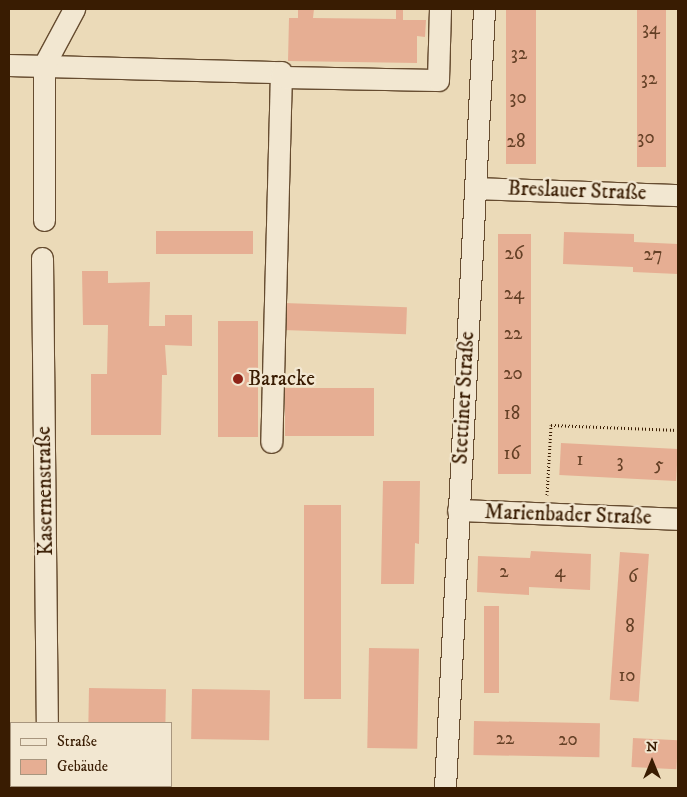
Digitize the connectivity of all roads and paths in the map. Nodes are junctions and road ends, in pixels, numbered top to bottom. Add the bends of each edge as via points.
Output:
1 (74, 9) edge
2 (440, 9) edge
3 (484, 9) edge
4 (9, 65) edge
5 (44, 65) junction
6 (280, 77) junction
7 (476, 188) junction
8 (678, 195) edge
9 (44, 220) dead end
10 (42, 258) dead end
11 (678, 430) edge
12 (271, 442) dead end
13 (458, 510) junction
14 (546, 514) junction
15 (678, 519) edge
16 (47, 722) edge
17 (445, 788) edge

1 - 5 street
2 - 6 street via 438,80
3 - 7 street, Stettiner Straße
4 - 5 street
5 - 6 street via 280,72
5 - 9 street
6 - 12 street
7 - 8 street, Breslauer Straße
7 - 13 street, Stettiner Straße
10 - 16 street, Kasernenstraße
11 - 14 path via 551,425
13 - 14 street, Marienbader Straße
13 - 17 street, Stettiner Straße
14 - 15 street, Marienbader Straße

